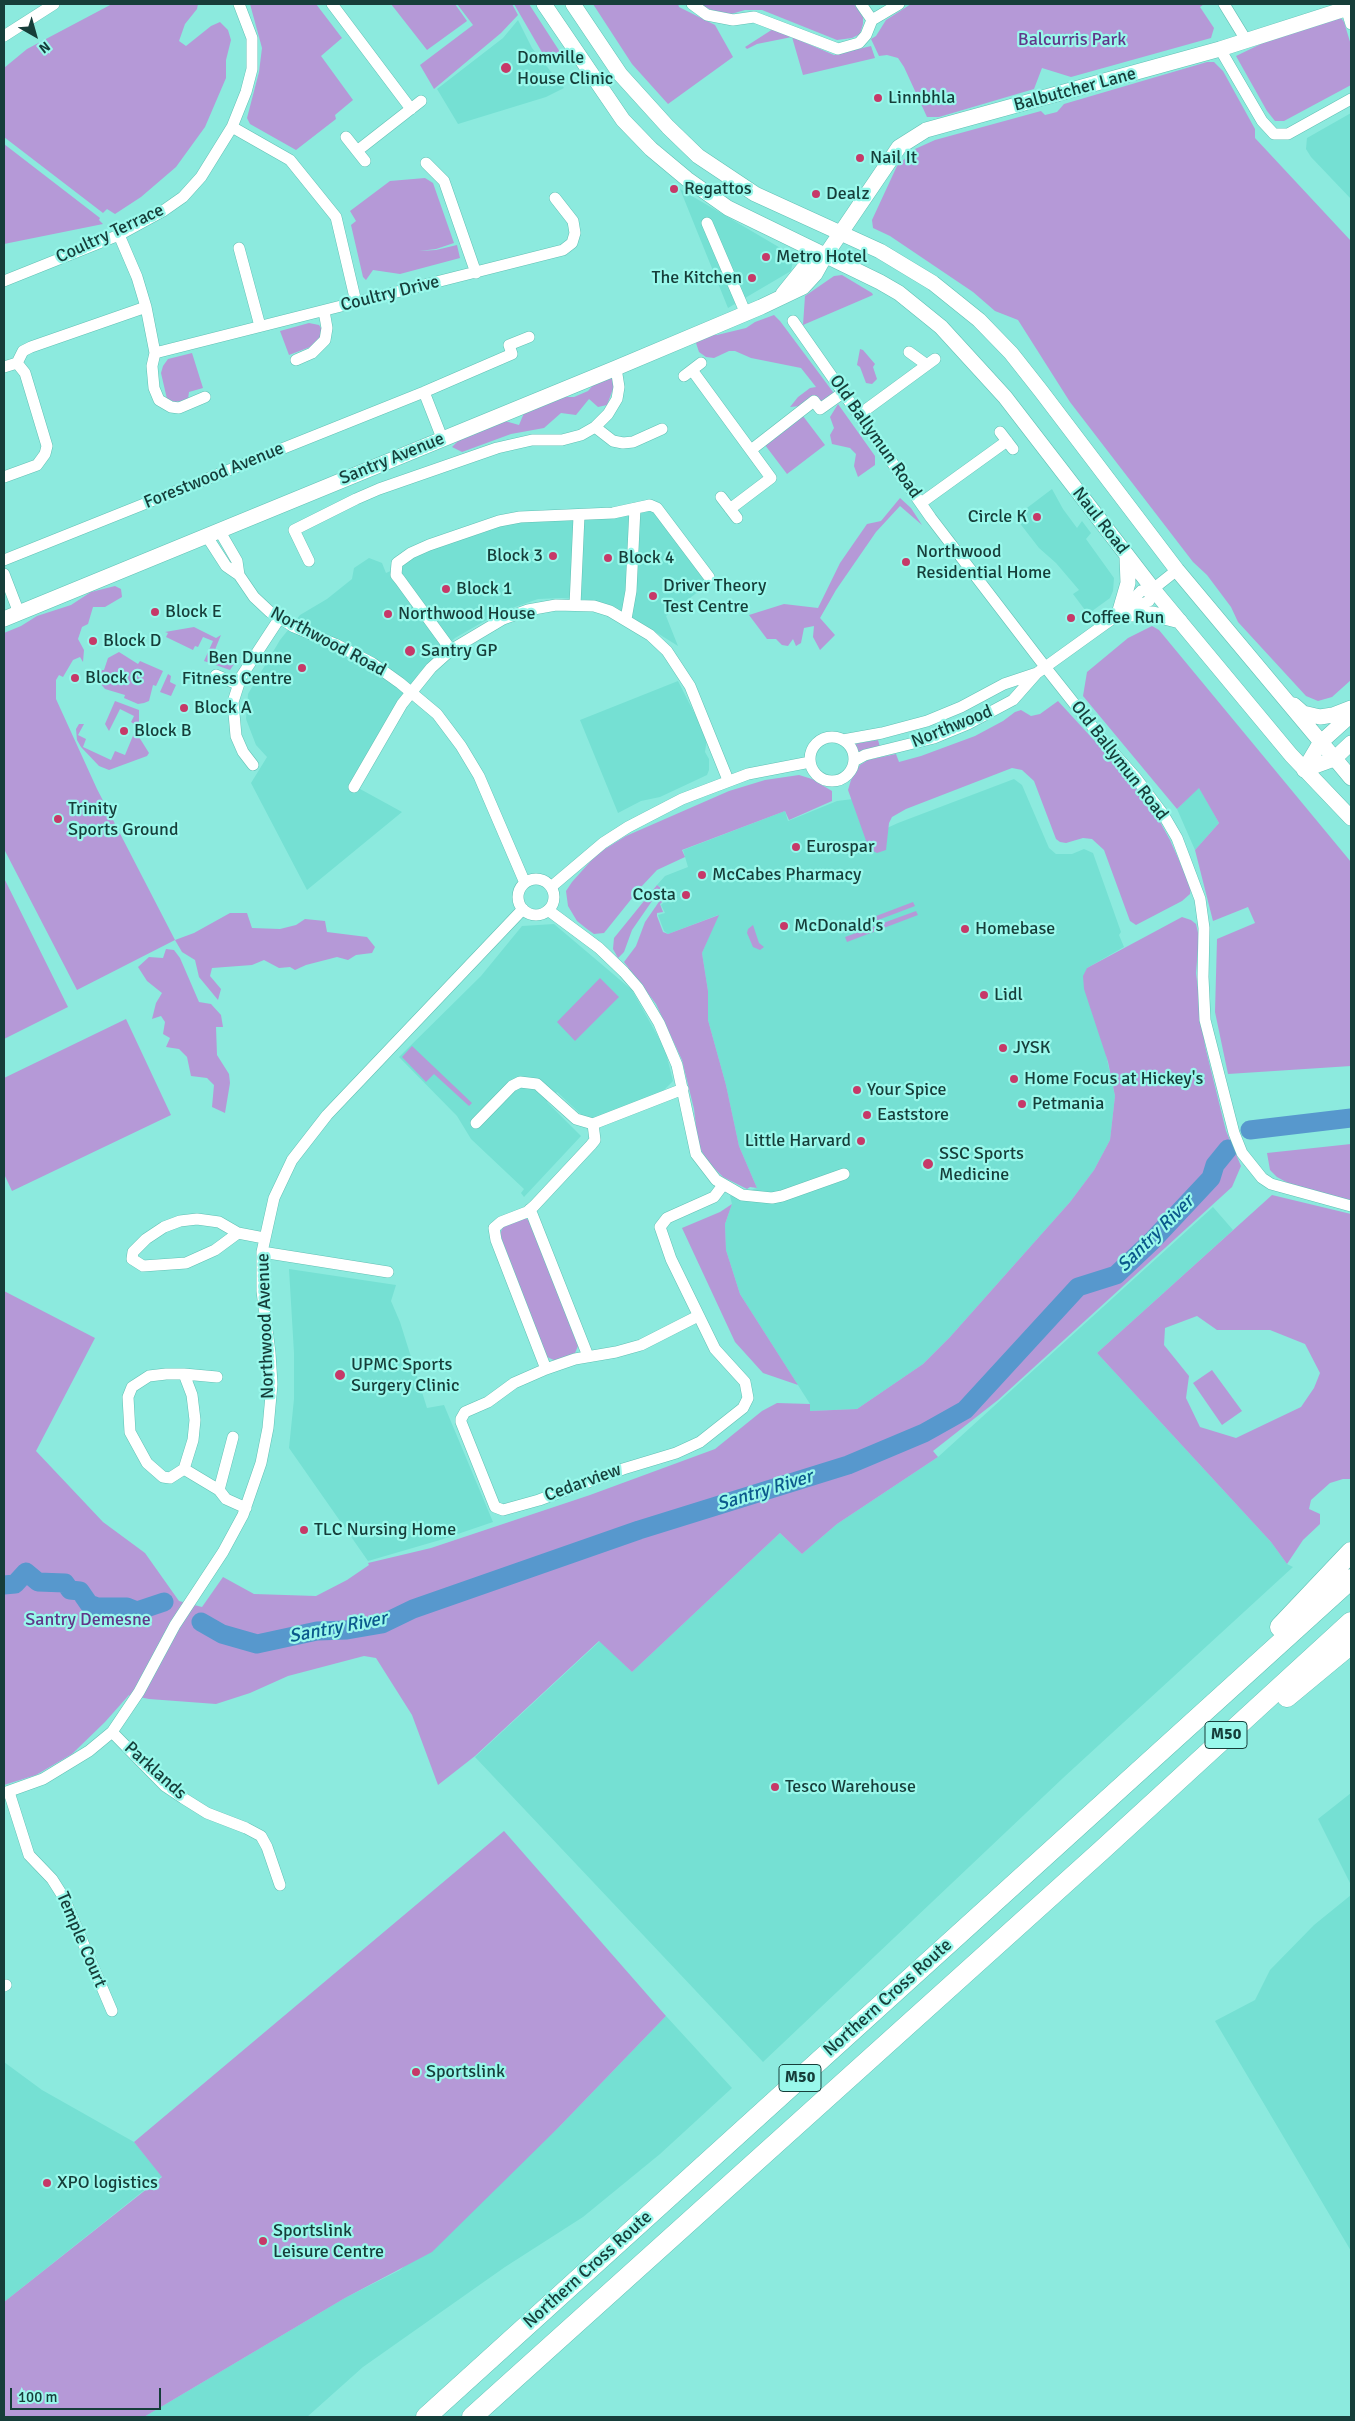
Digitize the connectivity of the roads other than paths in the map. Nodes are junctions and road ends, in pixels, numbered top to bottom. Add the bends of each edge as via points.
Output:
1 (54, 4) edge
2 (239, 4) edge
3 (332, 4) edge
4 (544, 4) edge
5 (573, 4) edge
6 (692, 4) edge
7 (860, 4) edge
8 (898, 4) edge
9 (1224, 4) edge
10 (1348, 8) edge
11 (872, 20) junction
12 (1351, 24) edge
13 (4, 36) edge
14 (1246, 40) junction
15 (1220, 49) junction
16 (1351, 99) edge
17 (421, 101) dead end
18 (411, 109) junction
19 (232, 127) junction
20 (346, 137) dead end
21 (357, 151) junction
22 (365, 161) dead end
23 (426, 164) dead end
24 (555, 198) dead end
25 (707, 223) dead end
26 (841, 232) junction
27 (119, 235) junction
28 (239, 248) dead end
29 (825, 256) junction
30 (476, 273) junction
31 (4, 281) edge
32 (356, 302) junction
33 (146, 306) junction
34 (324, 310) junction
35 (746, 314) junction
36 (793, 321) dead end
37 (260, 326) junction
38 (529, 337) dead end
39 (908, 352) dead end
40 (155, 353) junction
41 (296, 360) dead end
42 (18, 362) junction
43 (4, 367) edge
44 (616, 368) junction
45 (692, 370) dead end
46 (424, 392) junction
47 (844, 392) junction
48 (205, 397) dead end
49 (860, 414) junction
50 (595, 427) junction
51 (662, 429) dead end
52 (442, 438) junction
53 (1007, 441) dead end
54 (751, 450) junction
55 (4, 477) edge
56 (721, 497) dead end
57 (921, 504) junction
58 (635, 508) junction
59 (579, 516) junction
60 (213, 533) junction
61 (1127, 556) junction
62 (4, 560) edge
63 (309, 561) dead end
64 (1177, 570) junction
65 (4, 574) edge
66 (709, 577) dead end
67 (1153, 589) junction
68 (575, 605) junction
69 (19, 613) junction
70 (1120, 614) junction
71 (4, 619) edge
72 (279, 619) junction
73 (626, 619) junction
74 (1180, 621) junction
75 (451, 650) junction
76 (1041, 670) junction
77 (216, 675) dead end
78 (237, 684) junction
79 (412, 691) junction
80 (1283, 697) junction
81 (1351, 708) edge
82 (1351, 715) edge
83 (843, 740) junction
84 (1320, 743) junction
85 (1351, 743) edge
86 (1334, 758) junction
87 (854, 761) junction
88 (810, 762) junction
89 (253, 765) dead end
90 (1304, 770) junction
91 (1351, 778) edge
92 (728, 780) junction
93 (354, 787) dead end
94 (1351, 818) edge
95 (525, 883) junction
96 (551, 887) junction
97 (523, 909) junction
98 (548, 910) junction
99 (682, 1089) junction
100 (476, 1123) dead end
101 (593, 1124) junction
102 (844, 1174) dead end
103 (723, 1185) junction
104 (1351, 1206) edge
105 (530, 1209) junction
106 (238, 1234) junction
107 (264, 1238) junction
108 (262, 1252) junction
109 (388, 1272) dead end
110 (698, 1316) junction
111 (588, 1356) junction
112 (546, 1369) junction
113 (184, 1374) junction
114 (217, 1377) dead end
115 (233, 1437) dead end
116 (184, 1469) junction
117 (219, 1490) junction
118 (246, 1508) junction
119 (1351, 1552) edge
120 (1351, 1578) edge
121 (1351, 1622) edge
122 (1351, 1644) edge
123 (112, 1732) junction
124 (1174, 1739) junction
125 (6, 1793) edge
126 (1102, 1850) junction
127 (280, 1885) dead end
128 (112, 2011) dead end
129 (426, 2417) edge
130 (472, 2417) edge

1 - 13 street
2 - 19 street, Coultry Terrace via 252,38 252,69
3 - 18 street
4 - 29 main road, Naul Road via 623,120 651,150 728,208
5 - 26 main road, Naul Road via 620,74 698,156 755,194
6 - 11 street via 707,15 733,20 754,17 838,49 859,44
7 - 11 street
8 - 11 street
9 - 14 street
10 - 12 street
10 - 14 main road, Balbutcher Lane
14 - 15 main road, Balbutcher Lane
15 - 16 street via 1262,121 1274,134 1288,134
15 - 26 main road, Balbutcher Lane via 926,130 900,147
17 - 18 street
18 - 21 street
19 - 27 street, Coultry Terrace via 201,177 183,197
19 - 32 street via 290,160 336,217
20 - 21 street
21 - 22 street
23 - 30 street via 444,181
24 - 30 street, Coultry Drive via 573,221 575,233 572,243 563,250
25 - 35 street
26 - 29 main road, Santry Avenue
26 - 64 main road, Naul Road via 933,283 979,320 1041,390
27 - 31 street, Coultry Terrace
27 - 33 street
28 - 37 street
29 - 35 main road, Santry Avenue via 808,263 780,297
29 - 61 main road, Naul Road via 899,293 941,327 1005,397
30 - 32 street, Coultry Drive
32 - 34 street, Coultry Drive
33 - 40 street
33 - 42 street via 31,347 23,351
34 - 37 street, Coultry Drive
34 - 41 street via 325,340 312,353
35 - 44 main road, Santry Avenue
36 - 47 street, Old Ballymun Road
37 - 40 street, Coultry Drive
38 - 46 street, Forestwood Avenue via 510,345 512,354
39 - 49 street via 931,362
40 - 48 street via 152,366 159,400 179,408
42 - 43 street
42 - 55 street via 25,373 47,446 37,465
44 - 50 street via 617,399
44 - 52 main road, Santry Avenue
45 - 54 street
46 - 52 street
46 - 62 street, Forestwood Avenue
47 - 49 street, Old Ballymun Road
47 - 54 street via 820,409 814,401
49 - 57 street, Old Ballymun Road
50 - 51 street via 613,441 623,443
50 - 63 street via 562,440 532,440 497,448 356,499 294,530
52 - 60 main road, Santry Avenue
53 - 57 street
54 - 56 street via 771,478 734,514
57 - 76 street, Old Ballymun Road
58 - 59 street
58 - 66 street via 650,505 657,508
58 - 73 street via 631,591
59 - 68 street
59 - 75 street via 520,517 499,521 429,545 397,563 396,575
60 - 69 main road, Santry Avenue
60 - 72 street, Northwood Road via 237,561 239,575 258,602
61 - 67 main road, Naul Road
61 - 70 main road via 1128,583
64 - 67 street
64 - 80 main road, Naul Road
65 - 69 street
67 - 70 street via 1149,601
67 - 74 main road, Naul Road
68 - 73 street via 610,611
68 - 75 street via 528,610 503,619
69 - 71 main road, Santry Avenue
70 - 74 main road via 1153,614
70 - 76 street
72 - 78 street
72 - 79 street, Northwood Road via 357,654
73 - 92 street via 667,650 679,666
74 - 90 main road, Naul Road
75 - 79 street
76 - 83 street, Northwood via 927,721
76 - 87 street, Northwood via 1013,700 968,724 934,738 865,755
76 - 104 street, Old Ballymun Road via 1163,814 1188,864 1200,899 1204,928 1205,1020 1240,1148 1271,1184
77 - 78 street
78 - 89 street via 232,708 234,728
79 - 93 street
79 - 95 street, Northwood Road via 437,714 472,763 490,797
80 - 81 main road via 1303,713 1320,717
80 - 84 main road, Naul Road
82 - 84 main road
83 - 87 street via 852,749
83 - 88 street via 837,737 823,739 813,748
84 - 86 main road, Naul Road
84 - 90 main road
85 - 86 main road
86 - 90 main road
86 - 91 main road, Naul Road
87 - 88 street via 849,774 837,781 816,775
88 - 92 street via 767,768
90 - 94 main road, Naul Road
92 - 96 street via 628,827 588,854
95 - 96 street via 539,879
95 - 97 street via 519,895
96 - 98 street via 554,899
97 - 98 street via 532,914
97 - 107 street, Northwood Avenue via 310,1134 278,1188
98 - 99 street via 600,948 638,988 659,1023 677,1065
99 - 101 street
99 - 103 street via 696,1154
100 - 101 street via 512,1086 524,1081 541,1086 576,1119
101 - 105 street via 595,1140
102 - 103 street via 772,1198 742,1195
103 - 110 street, Cedarview via 714,1197 666,1218 660,1227
105 - 111 street
105 - 112 street via 501,1222 494,1231
106 - 106 street via 186,1264 143,1266 132,1260 133,1252 146,1239 180,1221 219,1222
106 - 107 street
107 - 108 street, Northwood Avenue
108 - 109 street
108 - 118 street, Northwood Avenue via 262,1291 272,1384 263,1455
110 - 111 street, Cedarview via 641,1345
110 - 112 street, Cedarview via 715,1349 745,1382 747,1402 737,1414 700,1442 676,1453 544,1498 499,1509 492,1505 461,1419 465,1412 488,1402 507,1386
111 - 112 street, Cedarview
113 - 114 street
113 - 116 street via 192,1395 195,1420
113 - 116 street via 149,1376 132,1387 128,1397 130,1432 146,1463 163,1477 170,1478
115 - 117 street
116 - 117 street
117 - 118 street via 226,1499
118 - 123 street, Northwood Avenue via 224,1552 176,1624 139,1692
119 - 124 highway
120 - 124 highway, Northern Cross Route / M50
121 - 126 highway, Northern Cross Route / M50
122 - 126 highway
123 - 125 street, Northwood Avenue via 90,1751 43,1779
123 - 127 street, Parklands via 165,1786 182,1798 207,1813 260,1836
124 - 129 highway, Northern Cross Route / M50
125 - 128 street, Temple Court via 29,1855 52,1879 64,1898
126 - 130 highway, Northern Cross Route / M50

